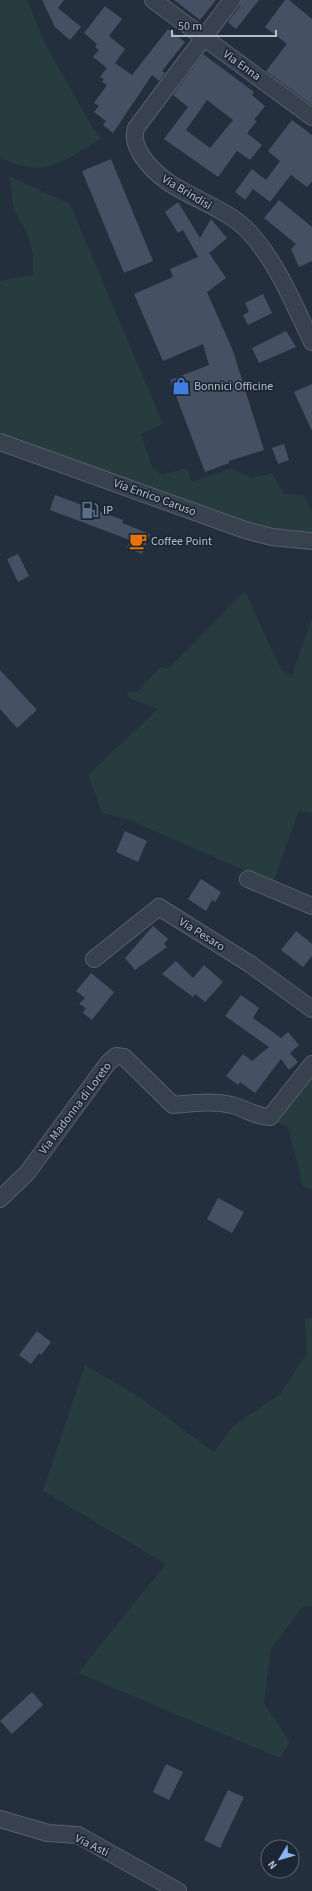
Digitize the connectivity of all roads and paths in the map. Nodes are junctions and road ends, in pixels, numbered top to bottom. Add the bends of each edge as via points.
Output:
1 (153, 0) edge
2 (232, 0) edge
3 (203, 37) junction
4 (312, 117) edge
5 (312, 342) edge
6 (0, 442) edge
7 (312, 541) edge
8 (248, 879) dead end
9 (312, 906) edge
10 (94, 959) dead end
11 (312, 1009) edge
12 (312, 1064) edge
13 (0, 1199) edge
14 (0, 1819) edge
15 (178, 1891) edge

1 - 3 street, Via Enna
2 - 3 street, Via Brindisi
3 - 4 street, Via Enna
3 - 5 street, Via Brindisi via 136,128 134,136 137,147 160,177 239,222 251,234 281,278
6 - 7 street, Via Enrico Caruso via 246,530 272,537
8 - 9 street
10 - 11 street, Via Pesaro via 159,908 250,964
12 - 13 street, Via Madonna di Loreto via 270,1117 260,1117 235,1105 204,1102 173,1105 124,1057 116,1056 108,1063 27,1173
14 - 15 street, Via Asti via 48,1833 78,1835

